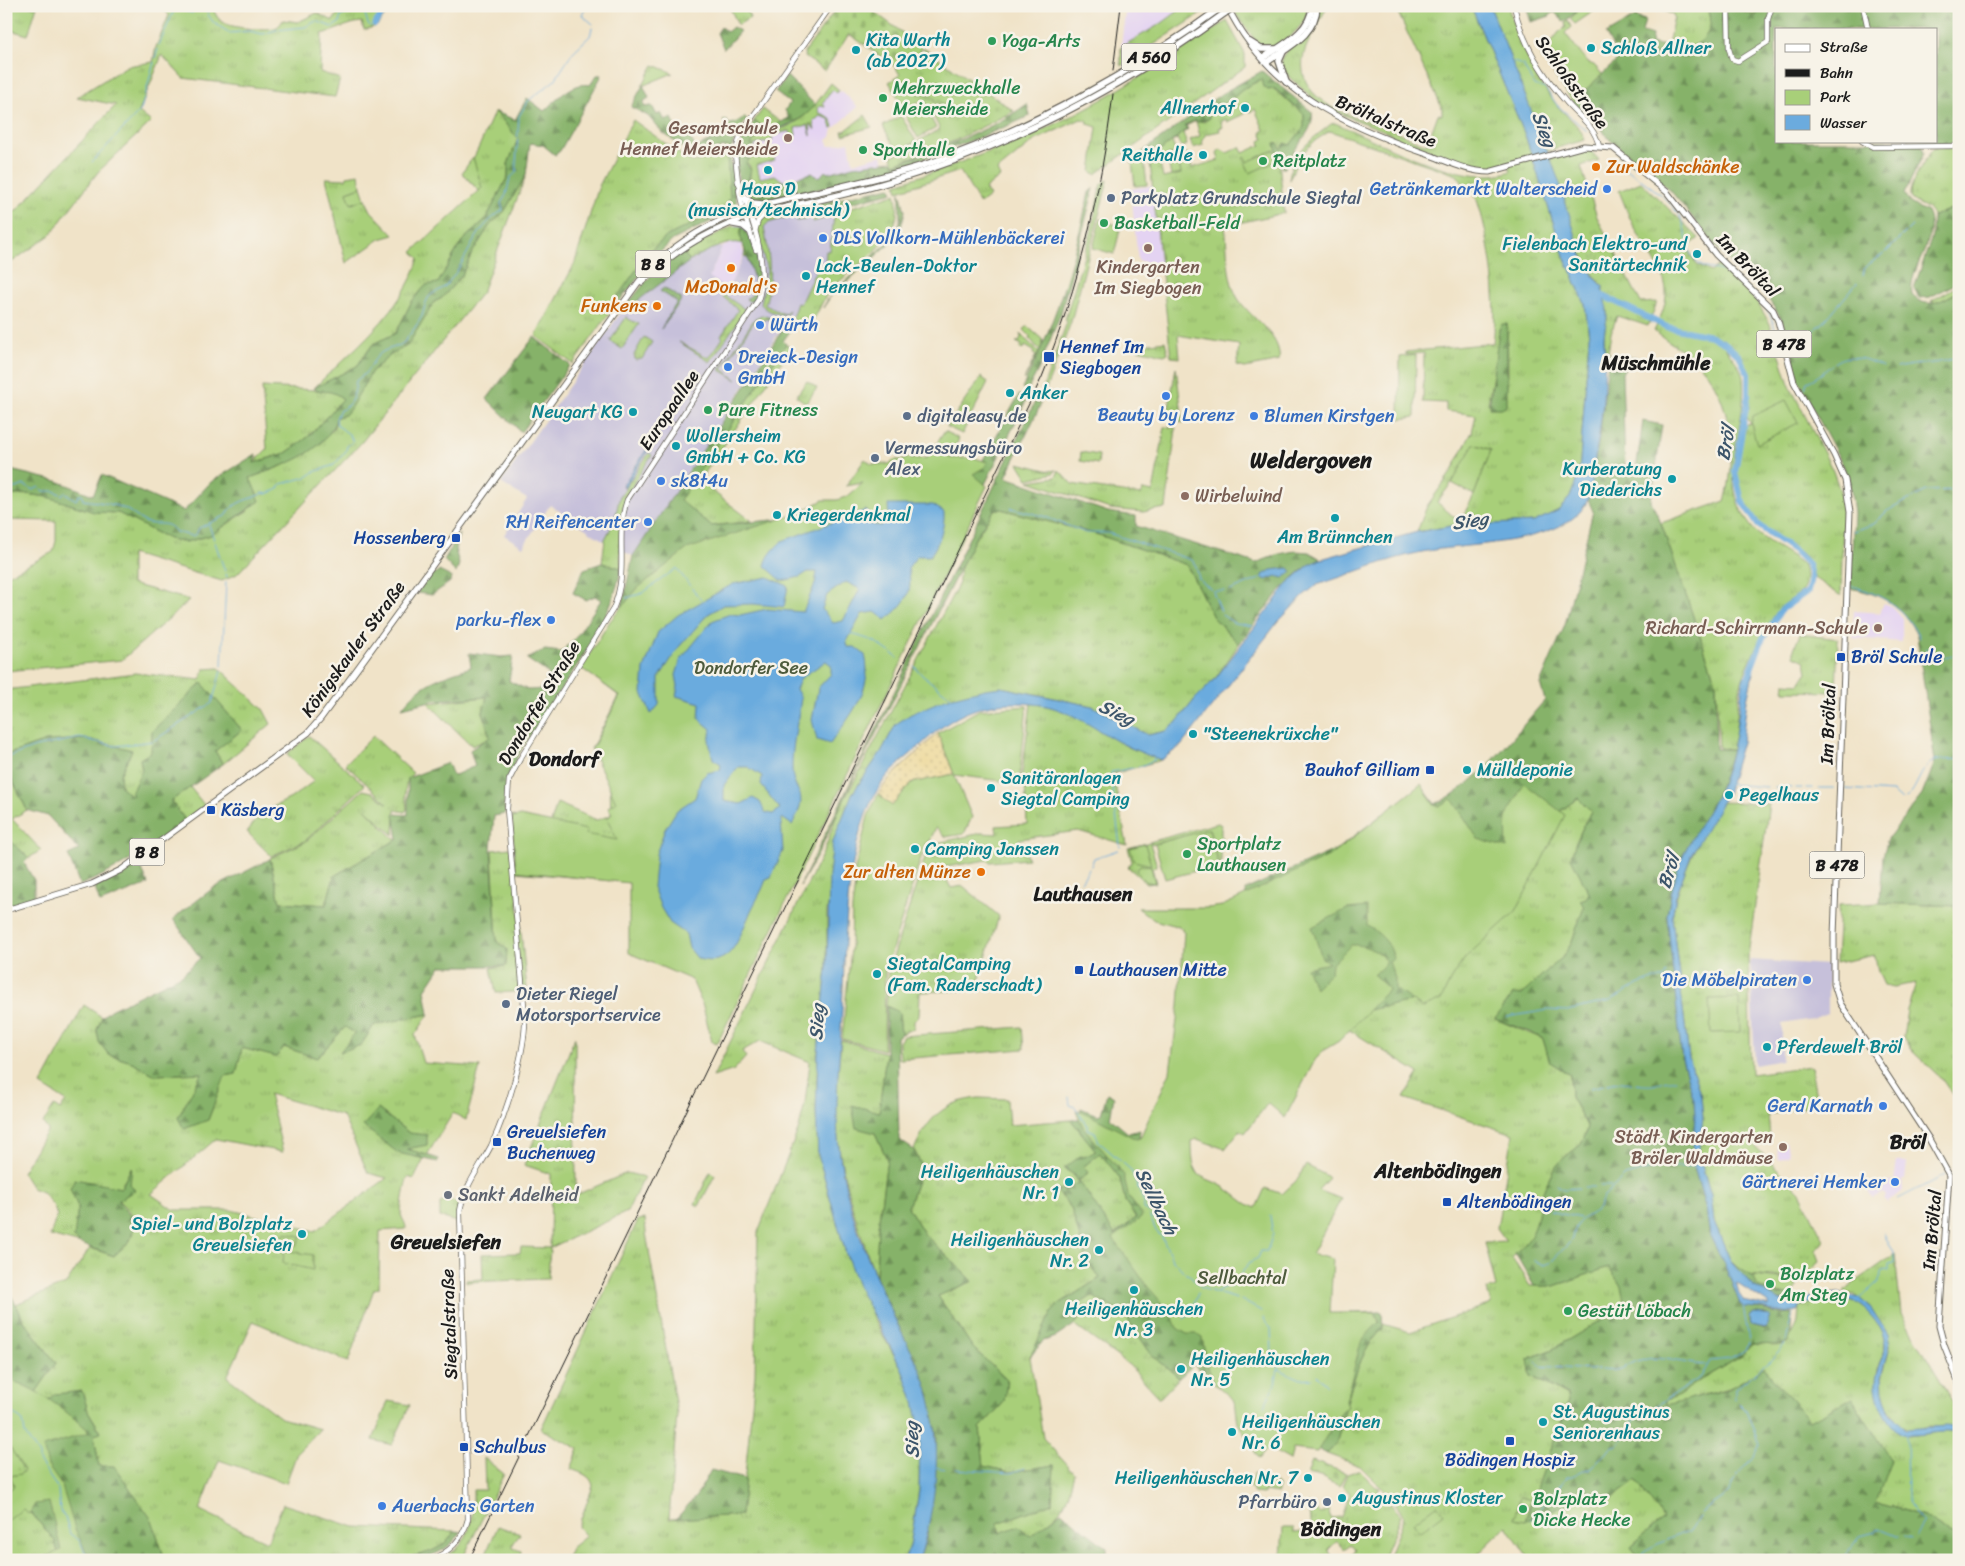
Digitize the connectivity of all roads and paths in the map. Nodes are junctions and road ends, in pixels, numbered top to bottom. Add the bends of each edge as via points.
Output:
1 (831, 6) edge
2 (1312, 6) edge
3 (1318, 6) edge
4 (1514, 6) edge
5 (1728, 6) edge
6 (1772, 6) edge
7 (1863, 6) edge
8 (1227, 8) edge
9 (1868, 28) edge
10 (1250, 42) junction
11 (1277, 48) junction
12 (1286, 48) junction
13 (1265, 60) junction
14 (1286, 82) junction
15 (1864, 142) edge
16 (1599, 146) junction
17 (1959, 146) edge
18 (1576, 148) joint
19 (738, 181) junction
20 (744, 197) junction
21 (768, 208) junction
22 (746, 213) junction
23 (729, 224) junction
24 (749, 231) junction
25 (755, 235) junction
26 (761, 260) junction
27 (629, 295) junction
28 (622, 584) joint
29 (6, 910) edge
30 (520, 964) joint
31 (1959, 1384) edge
32 (428, 1560) edge

1 - 19 main road via 742,133 734,162
2 - 11 highway via 1305,26
3 - 12 highway via 1310,30
4 - 16 main road, Schloßstraße via 1522,34 1534,57 1564,100 1591,126
5 - 6 main road via 1729,49 1731,57 1737,61 1768,42 1768,19
7 - 9 main road
8 - 10 main road, Bröltalstraße / B 478
8 - 21 highway, A 560 via 1122,82 998,144 889,182
10 - 11 highway via 1262,49
10 - 13 main road, Bröltalstraße / B 478
11 - 13 highway
12 - 13 highway
12 - 14 highway via 1279,61
13 - 14 main road, Bröltalstraße / B 478
14 - 18 main road, Bröltalstraße / B 478 via 1329,114 1376,135 1476,171 1489,172
15 - 17 main road via 1873,147
16 - 18 main road, Im Bröltal / B 478
16 - 31 main road, Im Bröltal / B 478 via 1616,150 1667,192 1716,255 1772,310 1794,382 1845,480 1850,529 1834,984 1840,1003 1929,1139 1949,1176 1939,1326
19 - 20 main road
19 - 22 main road
20 - 21 highway
20 - 22 main road
21 - 22 highway, A 560
21 - 25 main road via 758,221
22 - 23 main road, B 8
22 - 24 main road, Europaallee
22 - 25 main road, Europaallee
22 - 27 main road, Königskauler Straße / B 8 via 720,220 664,254
23 - 24 main road via 743,226
23 - 27 main road, Königskauler Straße / B 8 via 696,241 655,269
24 - 26 main road, Europaallee
25 - 26 main road, Europaallee
26 - 28 main road, Europaallee via 763,282 755,306 627,500 622,525
27 - 29 main road, Königskauler Straße / B 8 via 321,718 304,735 121,870 84,887
28 - 30 main road, Dondorfer Straße via 613,609 509,780 507,809
30 - 32 main road, Siegtalstraße via 525,1018 523,1044 495,1136 465,1194 460,1211 467,1523 456,1543

